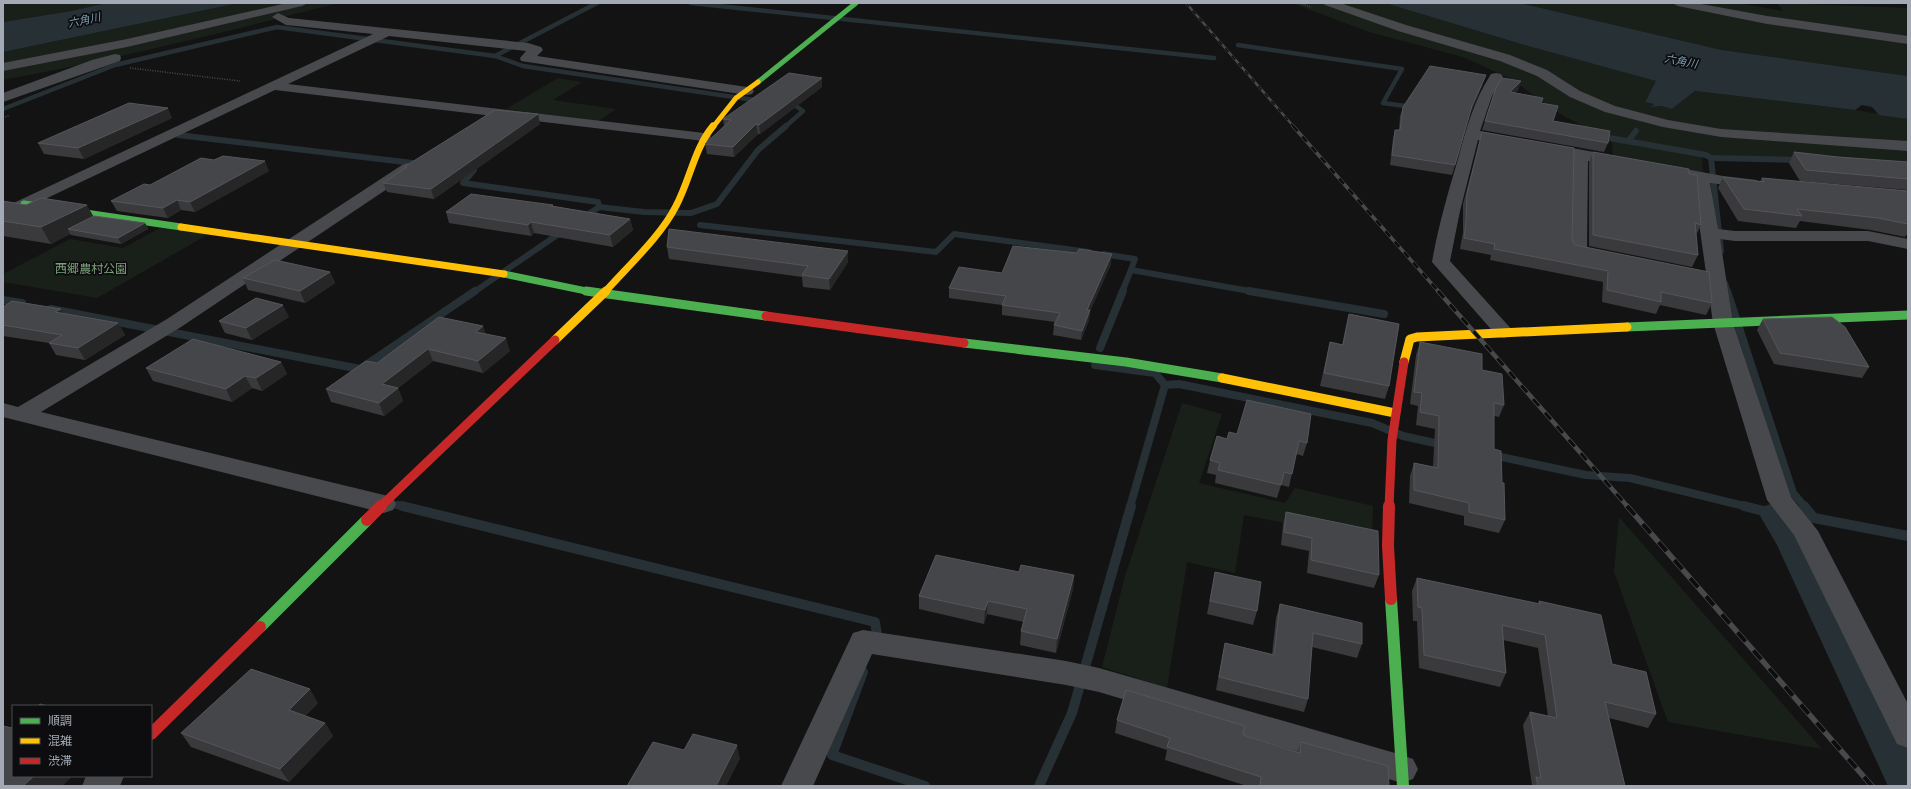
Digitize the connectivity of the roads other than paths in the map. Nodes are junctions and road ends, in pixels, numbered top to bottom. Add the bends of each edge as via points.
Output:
1 (302, 3) edge
2 (856, 3) edge
3 (1330, 3) edge
4 (1678, 3) edge
5 (279, 21) dead end
6 (385, 33) junction
7 (1908, 40) edge
8 (127, 56) dead end
9 (3, 67) edge
10 (1496, 77) dead end
11 (273, 86) junction
12 (746, 92) junction
13 (3, 98) edge
14 (495, 112) junction
15 (476, 124) edge
16 (1472, 134) junction
17 (704, 137) junction
18 (1908, 146) edge
19 (1580, 154) junction
20 (414, 163) edge
21 (1633, 164) edge
22 (1656, 169) edge
23 (1711, 179) junction
24 (1768, 184) edge
25 (24, 204) junction
26 (3, 214) edge
27 (1713, 233) junction
28 (296, 242) junction
29 (1908, 244) edge
30 (1616, 259) edge
31 (603, 294) junction
32 (1908, 315) edge
33 (1727, 323) junction
34 (1504, 332) junction
35 (12, 413) edge
36 (1395, 414) junction
37 (384, 504) junction
38 (152, 733) edge
39 (1908, 735) edge
40 (107, 777) edge
41 (1402, 778) edge
42 (98, 786) edge
43 (797, 786) edge

1 - 9 street via 127,43
2 - 12 street
3 - 18 street via 1402,28 1505,58 1542,73 1575,94 1610,109 1668,124 1721,133
4 - 7 street via 1767,20
5 - 6 street
6 - 11 street
6 - 12 street via 528,47 538,50 526,58
8 - 13 street via 97,62
10 - 16 street via 1485,93
11 - 14 street
11 - 25 street
12 - 17 street via 736,98
14 - 15 street
14 - 17 street
16 - 19 street
16 - 34 street via 1445,229 1441,262
17 - 31 street via 669,220
19 - 21 street
19 - 30 street via 1578,251
20 - 28 street
22 - 23 street
23 - 24 street
23 - 27 street
25 - 26 street
25 - 28 street
27 - 29 street via 1735,236 1868,236
27 - 33 street via 1709,277
28 - 31 street via 517,276
28 - 35 street via 153,336
31 - 36 street via 992,348 1085,356 1174,368
31 - 37 street
32 - 33 street
33 - 34 street
33 - 39 street via 1779,500 1805,531
34 - 36 street via 1417,336 1410,339 1405,352
35 - 37 street
36 - 41 street via 1388,546
37 - 38 street
40 - 42 street
41 - 43 street via 1099,680 1066,672 863,641

